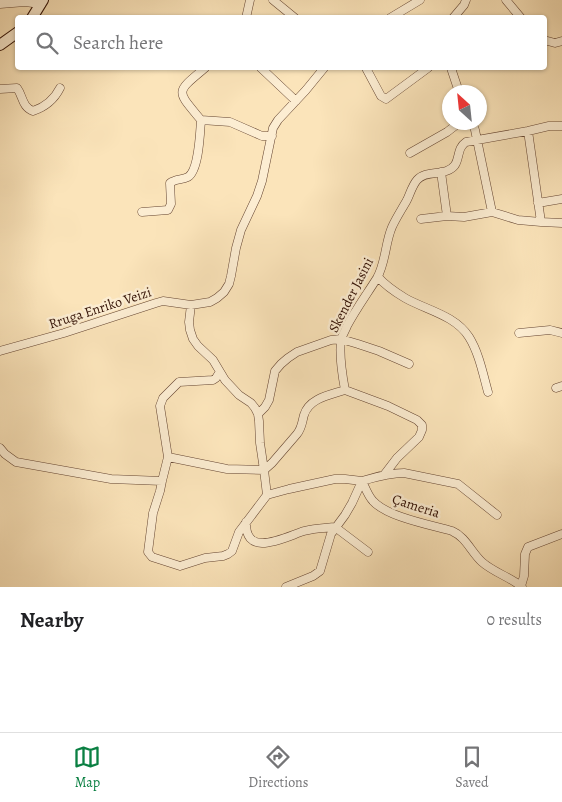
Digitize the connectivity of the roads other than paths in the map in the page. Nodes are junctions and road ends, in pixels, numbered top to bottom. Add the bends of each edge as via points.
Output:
1 (250, 0) edge
2 (273, 0) edge
3 (420, 0) edge
4 (466, 0) edge
5 (506, 0) edge
6 (42, 2) edge
7 (0, 4) edge
8 (34, 15) edge
9 (247, 15) edge
10 (290, 15) edge
11 (395, 15) edge
12 (456, 15) edge
13 (518, 15) edge
14 (15, 34) edge
15 (547, 41) edge
16 (562, 41) edge
17 (0, 45) edge
18 (203, 70) edge
19 (263, 70) edge
20 (322, 70) edge
21 (367, 70) edge
22 (425, 70) edge
23 (451, 70) edge
24 (456, 85) edge
25 (60, 88) dead end
26 (0, 89) edge
27 (296, 101) junction
28 (201, 120) junction
29 (562, 126) edge
30 (450, 130) edge
31 (474, 130) edge
32 (528, 131) junction
33 (272, 136) junction
34 (476, 139) junction
35 (410, 153) dead end
36 (441, 172) junction
37 (562, 199) edge
38 (538, 203) junction
39 (142, 212) dead end
40 (492, 212) junction
41 (447, 216) junction
42 (421, 219) dead end
43 (541, 222) junction
44 (562, 223) edge
45 (378, 277) junction
46 (191, 305) junction
47 (519, 333) dead end
48 (562, 333) edge
49 (341, 339) junction
50 (0, 351) edge
51 (409, 364) dead end
52 (219, 373) junction
53 (345, 390) junction
54 (488, 392) dead end
55 (258, 414) junction
56 (0, 448) edge
57 (168, 457) junction
58 (264, 470) junction
59 (384, 475) junction
60 (162, 481) junction
61 (362, 481) junction
62 (267, 495) junction
63 (496, 515) dead end
64 (246, 522) junction
65 (336, 527) junction
66 (562, 534) edge
67 (368, 552) dead end
68 (286, 587) edge
69 (522, 587) edge

1 - 9 street
2 - 10 street
3 - 11 street
4 - 12 street
5 - 13 street
6 - 7 street
6 - 8 main road
14 - 17 main road
15 - 16 street
18 - 28 street via 182,90 185,101
19 - 27 street
20 - 27 street, Rruga Enriko Veizi
21 - 22 street via 381,96 386,98
23 - 24 street
25 - 26 street via 52,100 33,111 27,109 17,88
27 - 33 street, Rruga Enriko Veizi via 278,120
28 - 33 street via 230,122 262,136
28 - 39 street via 194,171 187,178 170,183 168,210
29 - 32 street
30 - 35 street
31 - 34 street
32 - 34 street
32 - 38 street
33 - 46 street, Rruga Enriko Veizi via 262,181 238,239 229,284 210,302
34 - 36 street, Skender Jasini via 462,144 455,165
34 - 40 street
36 - 41 street
36 - 45 street, Skender Jasini via 424,175 414,183 392,226
37 - 38 street
38 - 43 street
40 - 41 street via 464,217
40 - 43 street via 518,220
41 - 42 street
43 - 44 street
45 - 49 street, Skender Jasini
45 - 54 street via 384,285 405,298 464,330 479,361
46 - 50 street, Rruga Enriko Veizi via 164,301
46 - 52 street via 193,339 213,360
47 - 48 street via 550,330
49 - 51 street
49 - 53 street, Skender Jasini
49 - 55 street via 297,352 280,364 269,400
52 - 55 street via 251,403
52 - 57 street via 213,380 179,382 163,398 160,406
53 - 58 street via 312,403 306,409 301,430
53 - 59 street via 388,406 422,425 419,437
55 - 58 street
56 - 60 street via 16,462 111,479
57 - 58 street via 226,469
57 - 60 street
58 - 62 street
59 - 61 street
59 - 63 street via 404,473 458,484
60 - 64 street via 153,512 148,552 152,557 180,566 223,556 232,551
61 - 62 street via 335,479
61 - 65 street via 352,504
61 - 69 street, Çameria via 371,500 378,506 397,516 458,533 482,562
62 - 64 street
64 - 65 street via 248,537 260,544 305,531
65 - 67 street
65 - 68 street via 328,540 320,571
66 - 69 street via 528,547

